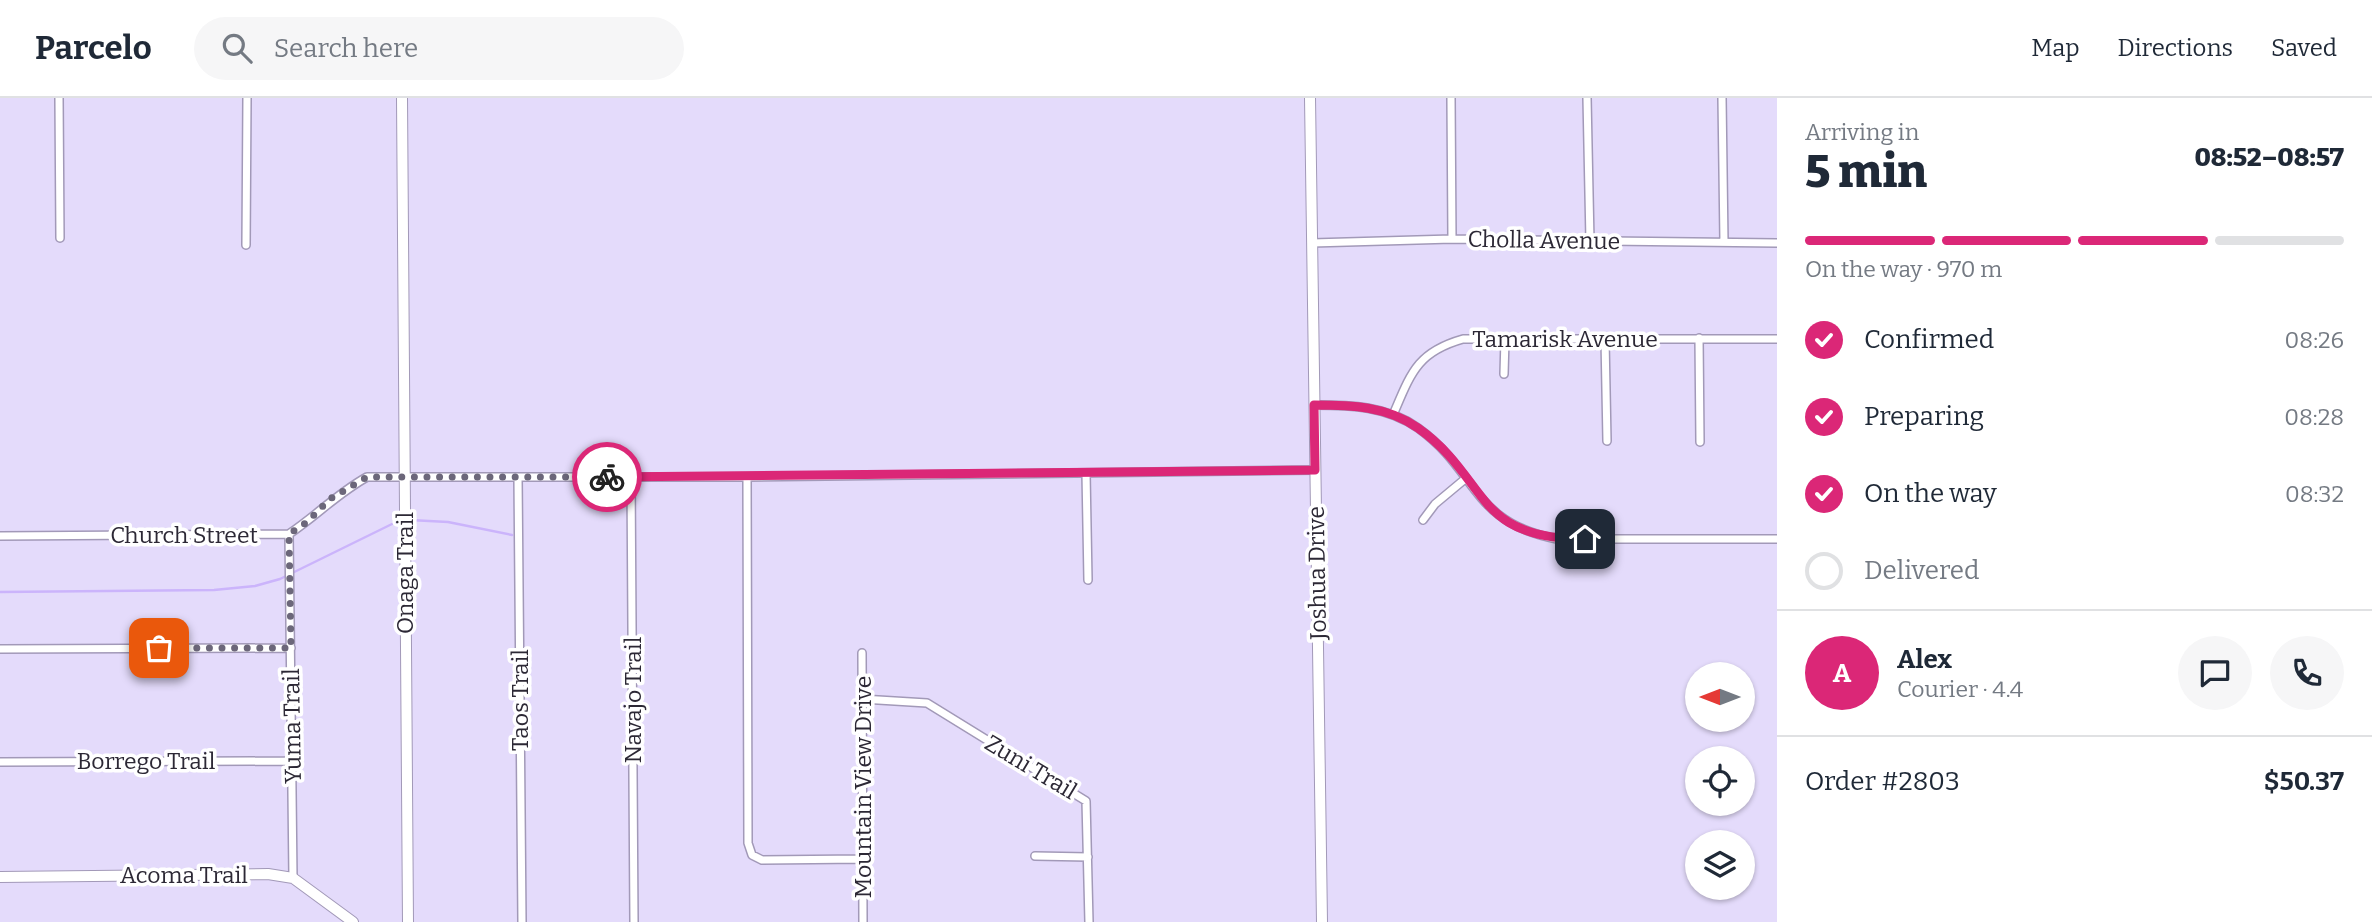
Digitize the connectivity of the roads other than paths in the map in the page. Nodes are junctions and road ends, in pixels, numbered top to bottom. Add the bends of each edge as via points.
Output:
1 (59, 98) edge
2 (247, 98) edge
3 (402, 98) edge
4 (1310, 98) edge
5 (1451, 98) edge
6 (1587, 98) edge
7 (1722, 98) edge
8 (60, 238) dead end
9 (1452, 239) junction
10 (1590, 241) junction
11 (1724, 242) junction
12 (1312, 243) junction
13 (1777, 243) edge
14 (246, 245) dead end
15 (1699, 338) junction
16 (1505, 339) junction
17 (1605, 339) junction
18 (1777, 339) edge
19 (1504, 374) dead end
20 (1314, 405) junction
21 (1393, 415) junction
22 (1607, 441) dead end
23 (1700, 442) dead end
24 (1315, 470) junction
25 (1086, 473) junction
26 (404, 477) junction
27 (518, 477) junction
28 (631, 477) junction
29 (747, 477) junction
30 (1465, 478) junction
31 (1423, 520) dead end
32 (289, 534) junction
33 (0, 536) edge
34 (1777, 539) edge
35 (1088, 580) dead end
36 (291, 648) junction
37 (0, 649) edge
38 (862, 653) dead end
39 (862, 699) junction
40 (292, 761) junction
41 (0, 762) edge
42 (1035, 856) dead end
43 (1088, 857) junction
44 (863, 859) junction
45 (0, 877) edge
46 (293, 877) junction
47 (353, 922) edge
48 (408, 922) edge
49 (522, 922) edge
50 (634, 922) edge
51 (863, 922) edge
52 (1089, 922) edge
53 (1322, 922) edge

1 - 8 street
2 - 14 street
3 - 26 street, Onaga Trail
4 - 12 street, Joshua Drive
5 - 9 street
6 - 10 street
7 - 11 street
9 - 10 street, Cholla Avenue
9 - 12 street, Cholla Avenue
10 - 11 street, Cholla Avenue
11 - 13 street, Cholla Avenue
12 - 20 street, Joshua Drive
15 - 17 street, Tamarisk Avenue
15 - 18 street, Tamarisk Avenue
15 - 23 street
16 - 17 street, Tamarisk Avenue
16 - 19 street
16 - 21 street, Tamarisk Avenue via 1463,339 1439,346 1423,357 1410,375
17 - 22 street
20 - 21 street via 1366,407
20 - 24 street, Joshua Drive
21 - 30 street via 1434,441
24 - 25 street, Church Street
24 - 53 street, Joshua Drive
25 - 29 street, Church Street
25 - 35 street
26 - 27 street, Church Street
26 - 32 street, Church Street via 367,477 330,499
26 - 48 street, Onaga Trail
27 - 28 street, Church Street
27 - 49 street, Taos Trail
28 - 29 street, Church Street
28 - 50 street, Navajo Trail
29 - 44 street via 748,843 752,855 762,860
30 - 31 street
30 - 34 street via 1489,509 1531,534 1557,539
32 - 33 street, Church Street
32 - 36 street, Yuma Trail
36 - 37 street
36 - 40 street, Yuma Trail
38 - 39 street, Mountain View Drive
39 - 43 street, Zuni Trail via 927,704 1086,801
39 - 44 street, Mountain View Drive
40 - 41 street, Borrego Trail
40 - 46 street, Yuma Trail
42 - 43 street
43 - 52 street, Zuni Trail
44 - 51 street, Mountain View Drive
45 - 46 street, Acoma Trail
46 - 47 street

